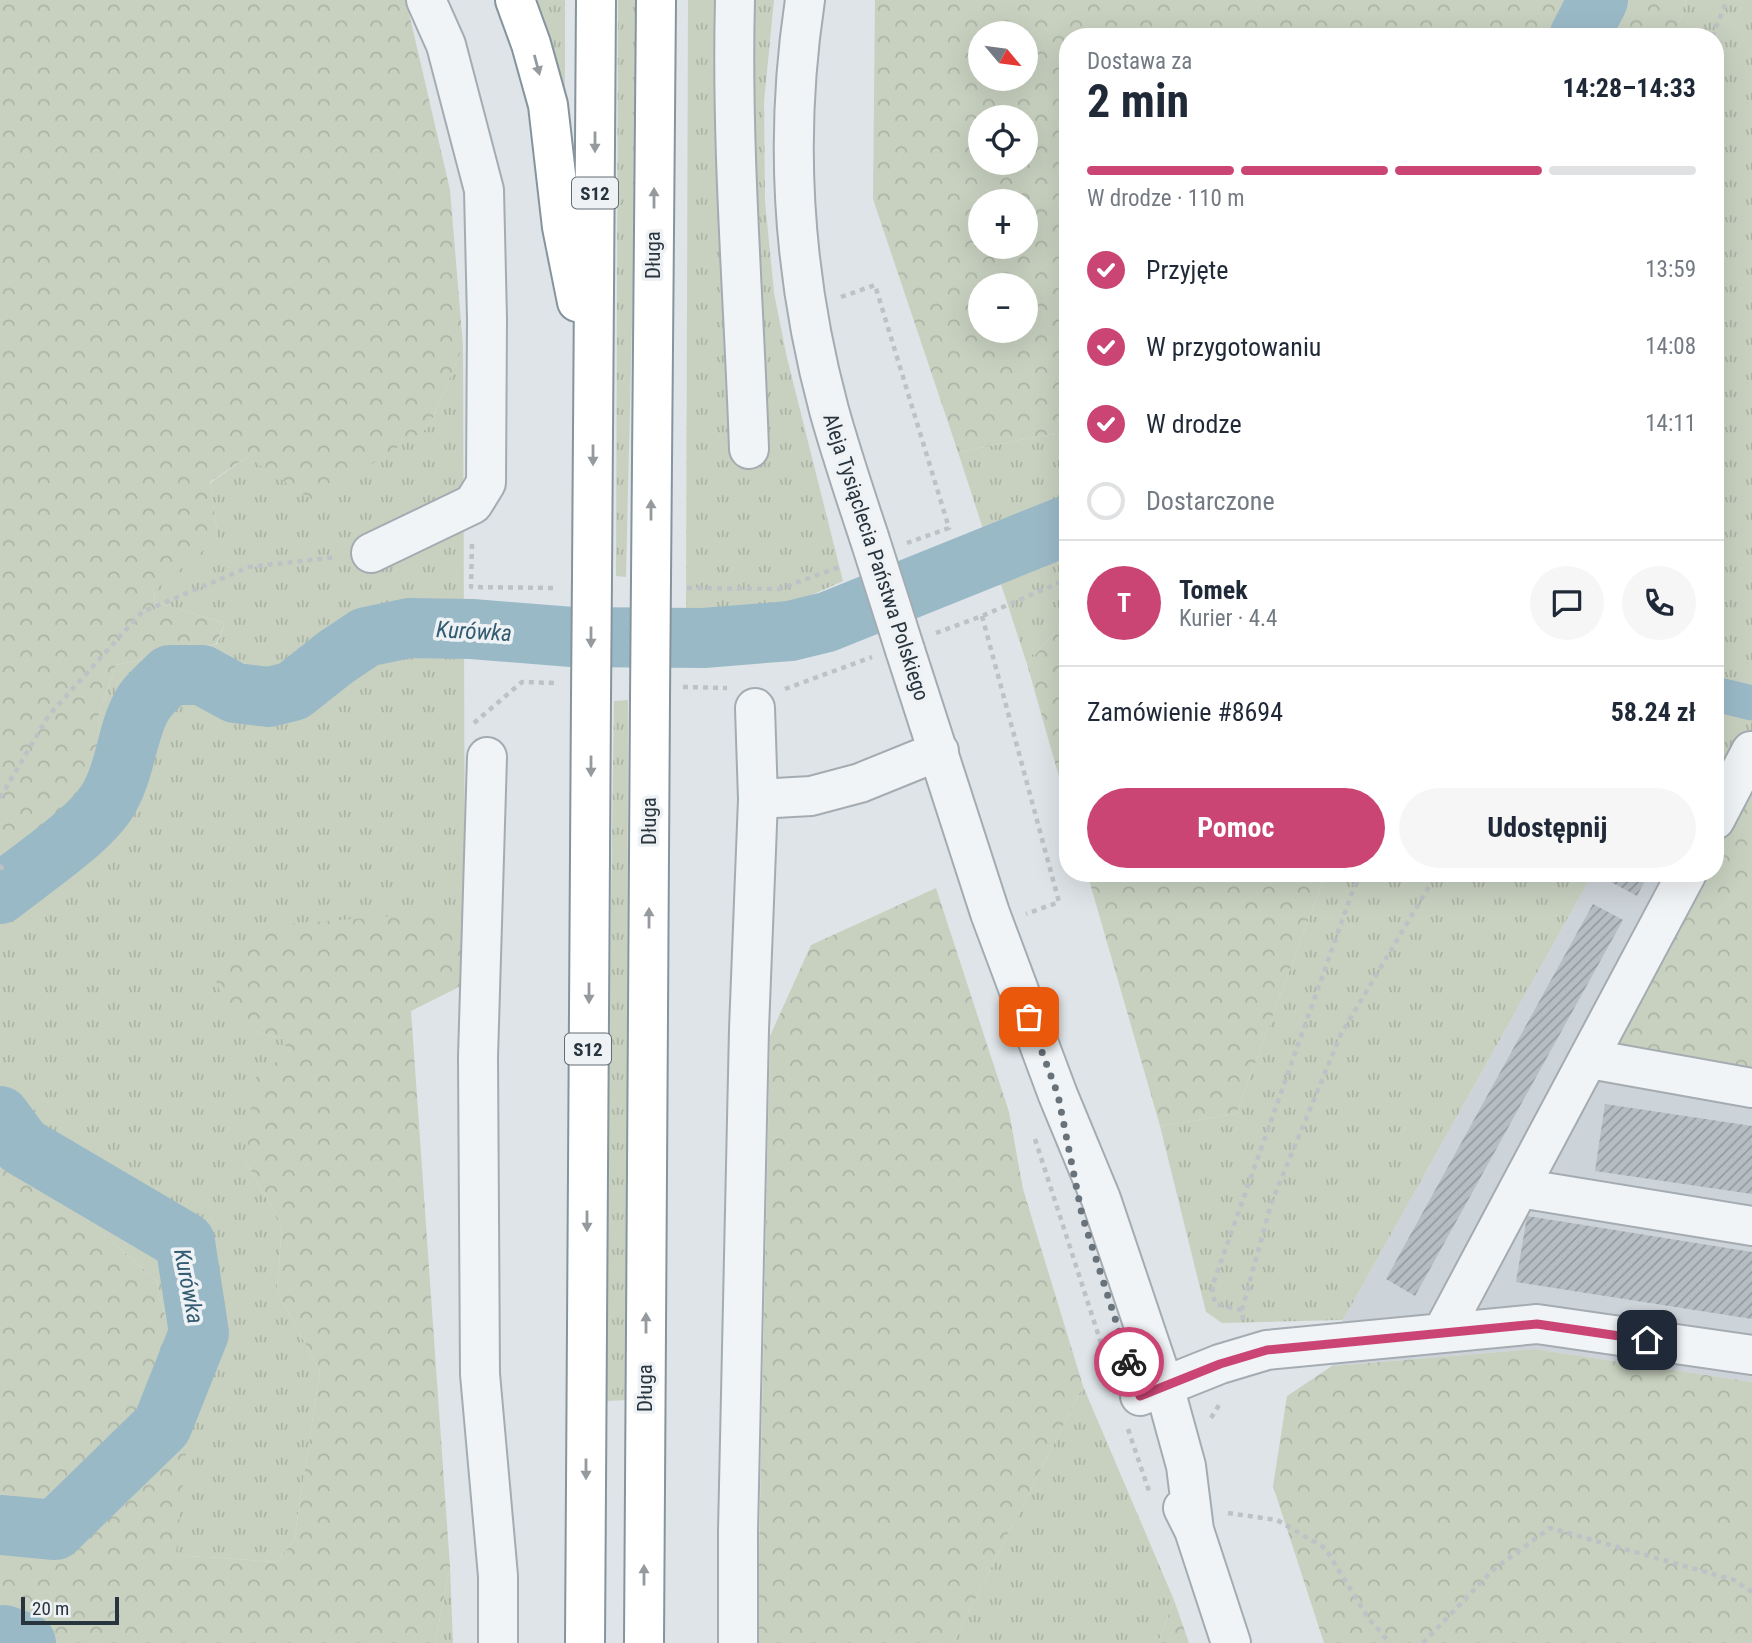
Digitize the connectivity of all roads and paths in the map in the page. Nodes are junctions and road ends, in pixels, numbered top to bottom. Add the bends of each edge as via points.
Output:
1 (426, 0) edge
2 (516, 0) edge
3 (596, 0) edge
4 (656, 0) edge
5 (735, 0) edge
6 (805, 0) edge
7 (1727, 0) edge
8 (1716, 28) edge
9 (837, 299) dead end
10 (593, 387) junction
11 (749, 449) dead end
12 (949, 528) dead end
13 (372, 553) joint
14 (1059, 583) edge
15 (577, 690) junction
16 (661, 692) junction
17 (748, 698) joint
18 (480, 741) joint
19 (939, 751) junction
20 (1751, 751) edge
21 (0, 798) edge
22 (758, 799) junction
23 (1724, 803) edge
24 (0, 865) edge
25 (4, 872) dead end
26 (1356, 882) edge
27 (1432, 882) edge
28 (1682, 882) edge
29 (1025, 915) dead end
30 (1590, 1059) junction
31 (1752, 1088) edge
32 (1519, 1188) junction
33 (1752, 1226) edge
34 (1242, 1310) junction
35 (1442, 1333) junction
36 (1249, 1355) junction
37 (1752, 1355) edge
38 (1152, 1391) junction
39 (1210, 1522) junction
40 (1752, 1592) edge
41 (499, 1643) edge
42 (585, 1643) edge
43 (643, 1643) edge
44 (738, 1643) edge
45 (1231, 1643) edge
46 (1390, 1643) edge
47 (1423, 1643) edge

1 - 13 street via 446,46 484,190 485,483 473,504
2 -> 10 highway via 548,106 562,227
3 -> 10 highway, S12
16 -> 4 highway, Długa, bridge via 651,578
5 - 11 street via 735,186
6 - 19 street, Aleja Tysiąclecia Państwa Polskiego, bridge via 793,117 795,213 814,344 826,398
7 - 8 path
9 - 12 path via 875,285
10 -> 15 highway, S12, bridge via 592,577
13 - 21 path via 249,567 142,612 49,715
14 - 29 path via 982,616 1059,902
15 - 18 path via 522,682
15 -> 42 highway, S12
16 - 17 path
43 -> 16 highway, Długa
17 - 22 street
18 - 41 street via 480,1374 498,1576
19 - 22 street via 811,796
19 - 38 street, Aleja Tysiąclecia Państwa Polskiego via 990,913 1058,1095 1082,1215
20 - 23 street
22 - 44 street
24 - 25 path
26 - 34 path via 1212,1287 1215,1304
27 - 34 path via 1341,1034 1271,1204
28 - 30 street
30 - 31 street
30 - 32 street
32 - 33 street
32 - 35 street
34 - 36 path
35 - 36 street
35 - 37 street via 1537,1324
36 - 38 street
38 - 39 street, Aleja Tysiąclecia Państwa Polskiego via 1164,1469
39 - 45 street, Aleja Tysiąclecia Państwa Polskiego
39 - 46 path via 1277,1520 1325,1548 1369,1619
40 - 47 path via 1734,1580 1550,1528 1493,1570

